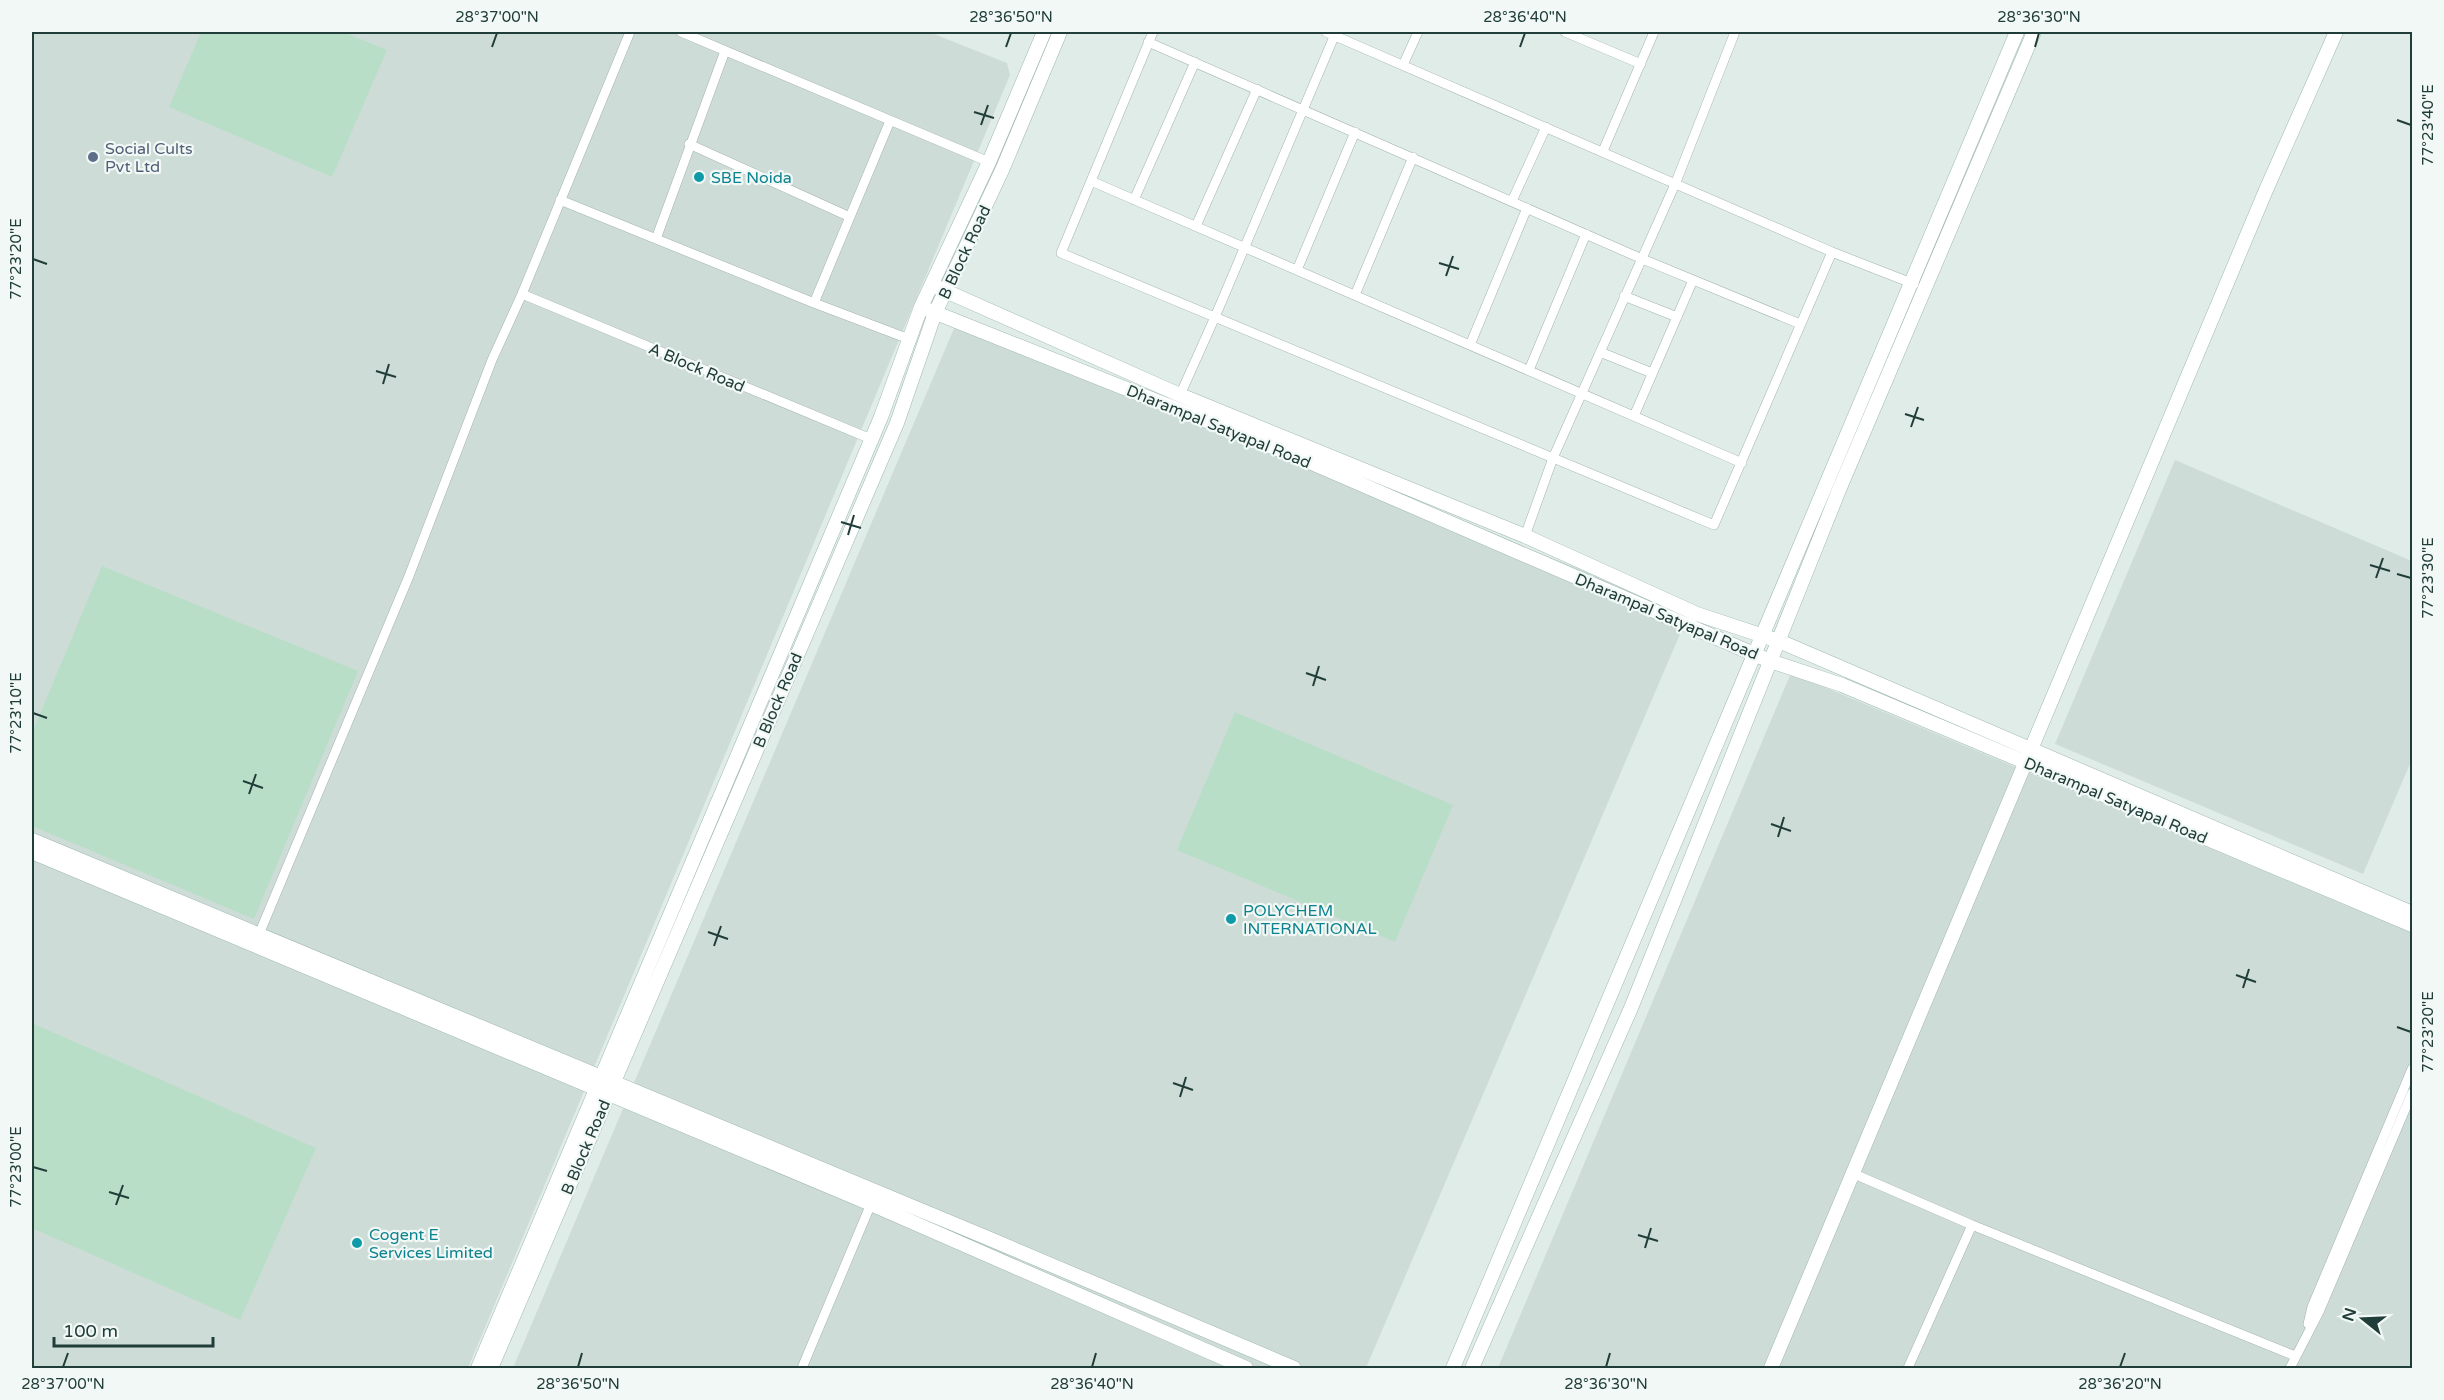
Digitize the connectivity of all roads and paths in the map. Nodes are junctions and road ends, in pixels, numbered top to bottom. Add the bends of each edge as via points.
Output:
1 (630, 32) edge
2 (681, 32) edge
3 (1044, 32) edge
4 (1060, 32) edge
5 (1153, 32) edge
6 (1418, 32) edge
7 (1565, 32) edge
8 (1654, 32) edge
9 (1736, 32) edge
10 (2017, 32) edge
11 (2034, 32) edge
12 (2336, 32) edge
13 (1333, 33) edge
14 (1148, 42) junction
15 (725, 51) junction
16 (1195, 62) junction
17 (1641, 64) junction
18 (1403, 65) junction
19 (1257, 89) junction
20 (1304, 109) junction
21 (890, 120) junction
22 (1546, 127) junction
23 (1355, 132) junction
24 (689, 144) junction
25 (1603, 151) junction
26 (1413, 157) junction
27 (989, 162) junction
28 (1091, 181) junction
29 (1676, 182) junction
30 (560, 200) junction
31 (1134, 200) junction
32 (1512, 201) junction
33 (1527, 208) junction
34 (850, 217) junction
35 (1196, 226) junction
36 (1586, 234) junction
37 (656, 238) junction
38 (1245, 248) junction
39 (1832, 252) junction
40 (1640, 258) junction
41 (1297, 270) junction
42 (1693, 279) junction
43 (1911, 282) junction
44 (932, 285) junction
45 (1926, 288) junction
46 (946, 291) junction
47 (522, 294) junction
48 (1355, 296) junction
49 (1624, 296) junction
50 (814, 303) junction
51 (921, 307) junction
52 (935, 313) junction
53 (1215, 317) junction
54 (1677, 317) junction
55 (1800, 324) junction
56 (909, 339) junction
57 (1470, 345) junction
58 (1600, 351) junction
59 (1529, 370) junction
60 (1652, 374) junction
61 (1583, 394) junction
62 (1180, 395) junction
63 (1634, 416) junction
64 (871, 439) junction
65 (1553, 458) junction
66 (1742, 463) junction
67 (1525, 536) junction
68 (1763, 636) junction
69 (1779, 641) junction
70 (1756, 654) junction
71 (1770, 661) junction
72 (2028, 756) junction
73 (32, 840) edge
74 (32, 852) edge
75 (2412, 913) edge
76 (2412, 925) edge
77 (256, 940) junction
78 (2412, 1069) edge
79 (604, 1086) junction
80 (2412, 1093) edge
81 (1852, 1173) junction
82 (873, 1198) junction
83 (1972, 1225) junction
84 (2305, 1335) junction
85 (2295, 1356) junction
86 (478, 1368) edge
87 (491, 1368) edge
88 (802, 1368) edge
89 (1246, 1368) edge
90 (1294, 1368) edge
91 (1453, 1368) edge
92 (1472, 1368) edge
93 (1771, 1368) edge
94 (1908, 1368) edge
95 (2290, 1368) edge

1 - 30 street
2 - 15 street
3 - 27 street, B Block Road
4 - 46 street, B Block Road
5 - 14 street
6 - 18 street
7 - 17 street
8 - 17 street
9 - 29 street
10 - 43 street
11 - 45 street
12 - 72 street
13 - 18 street
13 - 20 street
14 - 16 street
14 - 28 street
15 - 21 street
15 - 24 street
16 - 19 street
16 - 31 street
17 - 25 street
18 - 22 street
19 - 20 street
19 - 35 street
20 - 23 street
20 - 38 street
21 - 27 street
21 - 34 street
22 - 25 street
22 - 32 street
23 - 26 street
23 - 41 street
24 - 34 street
24 - 37 street
25 - 29 street
26 - 32 street
26 - 48 street
27 - 44 street, B Block Road
28 - 31 street
28 - 53 street via 1061,253
29 - 39 street
29 - 40 street
30 - 37 street
30 - 47 street
31 - 35 street
32 - 33 street
33 - 36 street
33 - 57 street
34 - 50 street
35 - 38 street
36 - 40 street
36 - 59 street
37 - 50 street
38 - 41 street
38 - 53 street
39 - 43 street
39 - 55 street
40 - 42 street
40 - 49 street
41 - 48 street
42 - 54 street
42 - 55 street
43 - 45 street
43 - 68 street
44 - 46 street, Dharampal Satyapal Road
44 - 51 street, B Block Road
45 - 69 street
46 - 52 street, B Block Road
46 - 62 street, Dharampal Satyapal Road
47 - 64 street, A Block Road
47 - 77 street
48 - 57 street
49 - 54 street
49 - 58 street
50 - 56 street
51 - 52 street, Dharampal Satyapal Road
51 - 56 street, B Block Road
52 - 70 street, Dharampal Satyapal Road via 1312,463
52 - 79 street, B Block Road via 897,423
53 - 62 street
53 - 65 street
54 - 60 street
55 - 66 street
56 - 64 street, B Block Road
57 - 59 street
58 - 60 street
58 - 61 street
59 - 61 street
60 - 63 street
61 - 63 street
61 - 65 street
62 - 67 street, Dharampal Satyapal Road
63 - 66 street
64 - 79 street, B Block Road
65 - 66 street via 1714,525
65 - 67 street
67 - 68 street, Dharampal Satyapal Road via 1697,614
68 - 69 street, Dharampal Satyapal Road
68 - 70 street
69 - 71 street
69 - 72 street, Dharampal Satyapal Road
70 - 71 street, Dharampal Satyapal Road
70 - 91 street
71 - 72 street, Dharampal Satyapal Road
71 - 92 street via 1631,1008
72 - 75 street, Dharampal Satyapal Road
72 - 76 street, Dharampal Satyapal Road
72 - 81 street
73 - 77 street
74 - 77 street
77 - 79 street
78 - 84 street via 2312,1307
79 - 82 street
79 - 86 street, B Block Road
79 - 87 street, B Block Road
80 - 84 street via 2319,1312
81 - 83 street
81 - 93 street
82 - 88 street
82 - 89 street
82 - 90 street
83 - 85 street
83 - 94 street
84 - 85 street
85 - 95 street

